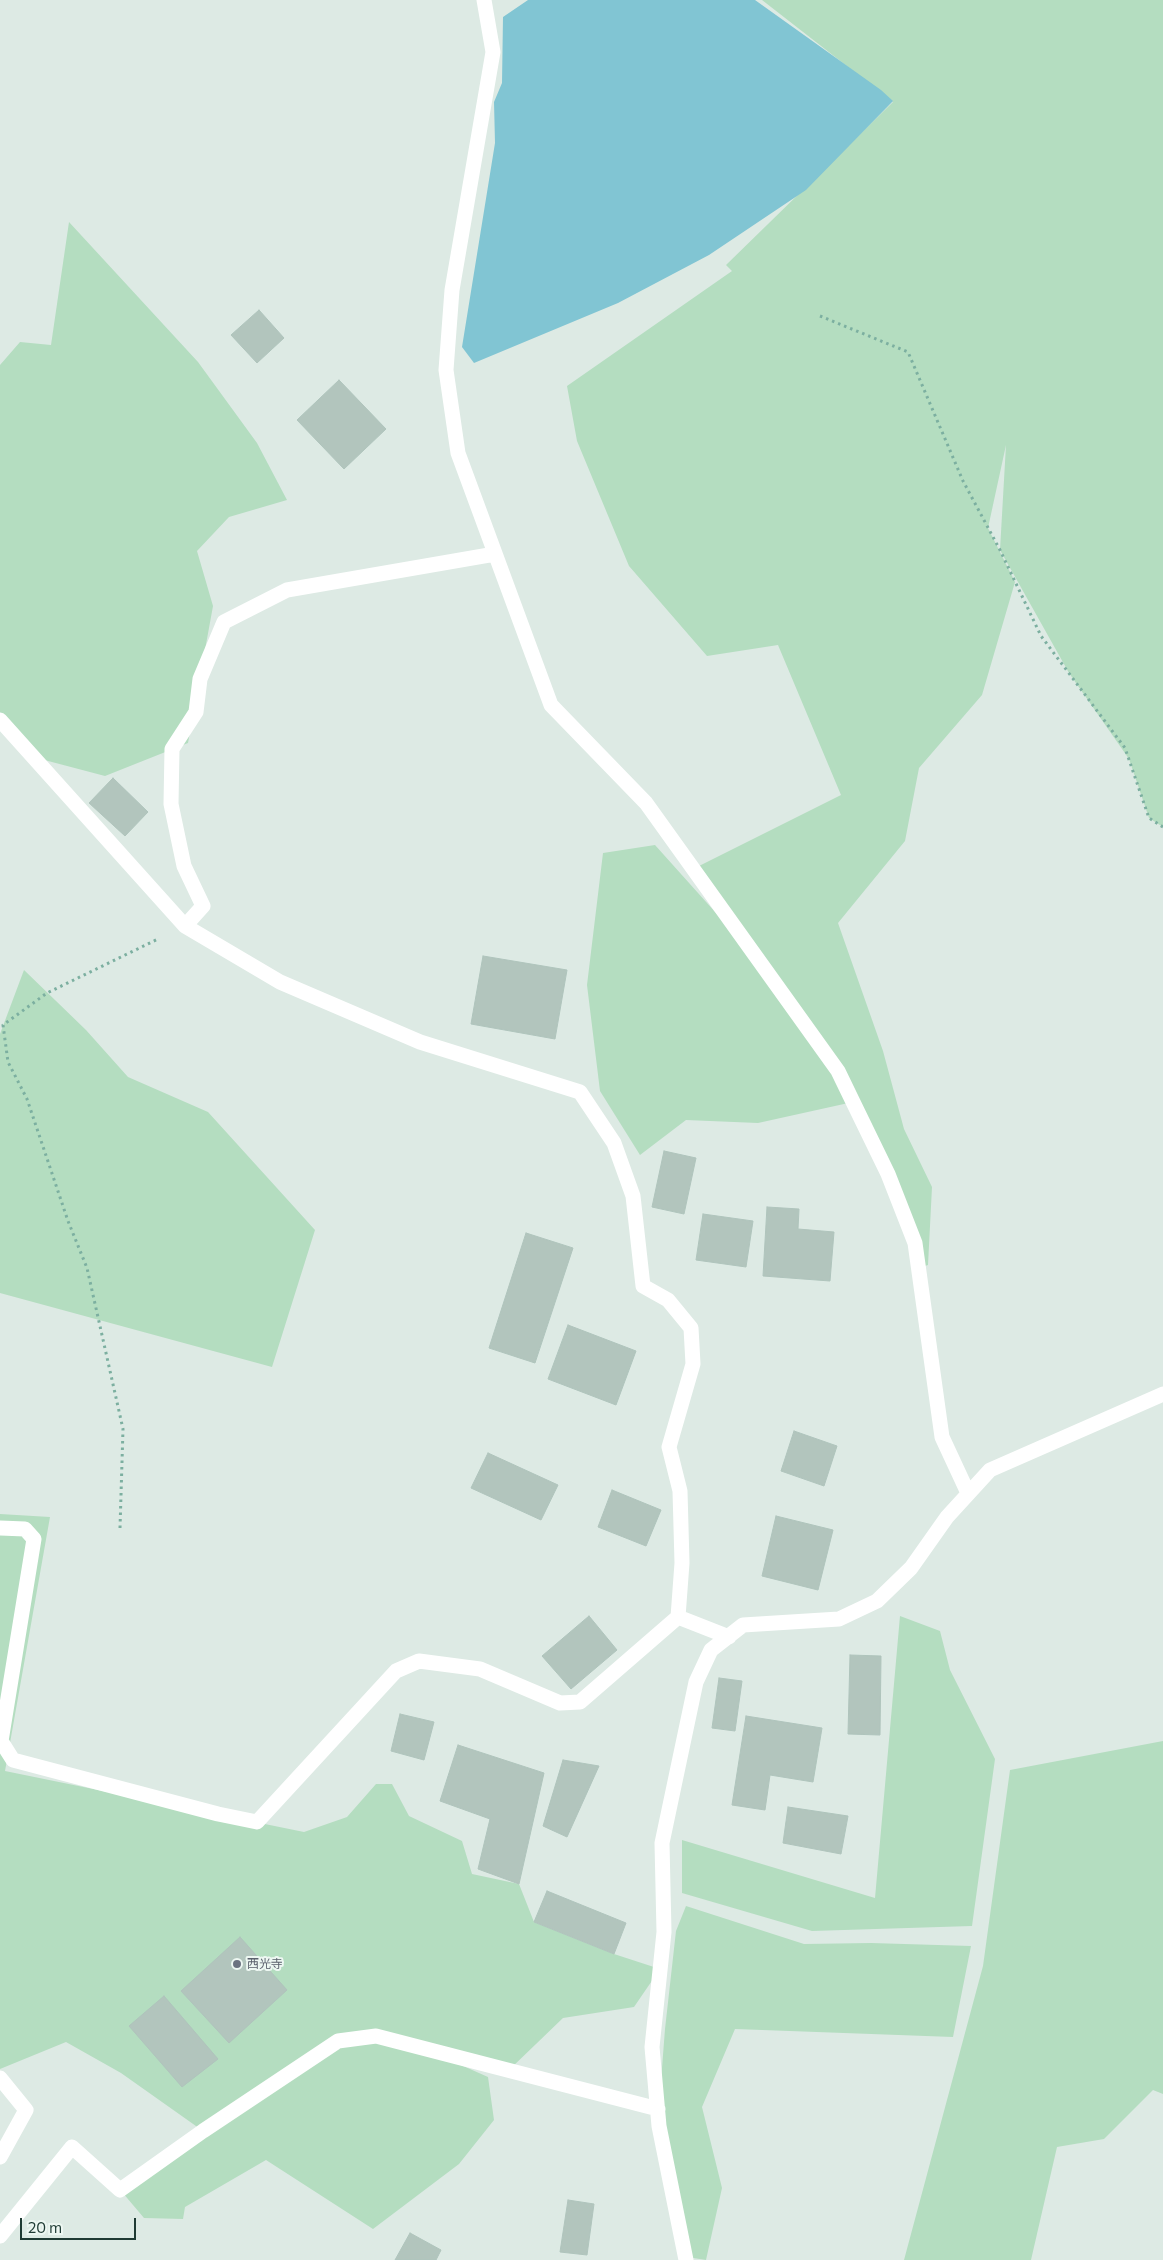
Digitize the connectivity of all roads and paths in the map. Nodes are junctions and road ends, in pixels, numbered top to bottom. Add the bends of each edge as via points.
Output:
1 (484, 0) edge
2 (820, 316) dead end
3 (495, 554) junction
4 (0, 720) edge
5 (1163, 827) edge
6 (185, 926) junction
7 (1163, 1394) edge
8 (968, 1493) junction
9 (0, 1528) edge
10 (120, 1528) dead end
11 (678, 1617) junction
12 (729, 1636) junction
13 (0, 2078) edge
14 (658, 2109) junction
15 (0, 2157) edge
16 (0, 2236) edge
17 (686, 2260) edge

1 - 3 street via 493,52 452,290 446,370 458,453
2 - 5 path via 908,352 963,481 1041,636 1125,748 1149,818
3 - 6 street via 286,590 224,622 200,679 196,712 172,749 171,804 184,866 203,906
3 - 8 street via 551,705 646,803 838,1071 888,1174 915,1243 942,1437
4 - 6 street
6 - 10 path via 47,993 3,1025 8,1062 27,1099 87,1268 123,1429
6 - 11 street via 288,986 420,1042 580,1092 614,1143 633,1196 642,1286 668,1300 691,1328 693,1364 669,1447 680,1491 682,1563
7 - 8 street via 990,1470
8 - 12 street via 911,1568 877,1601 839,1619 744,1625
9 - 11 street via 25,1529 34,1539 2,1741 13,1760 257,1822 396,1671 419,1661 480,1670 560,1703 580,1702
11 - 12 street
12 - 14 street via 711,1650 696,1682 662,1843 664,1932 652,2047
13 - 15 street via 26,2110
14 - 16 street via 376,2036 338,2041 120,2190 72,2147
14 - 17 street

